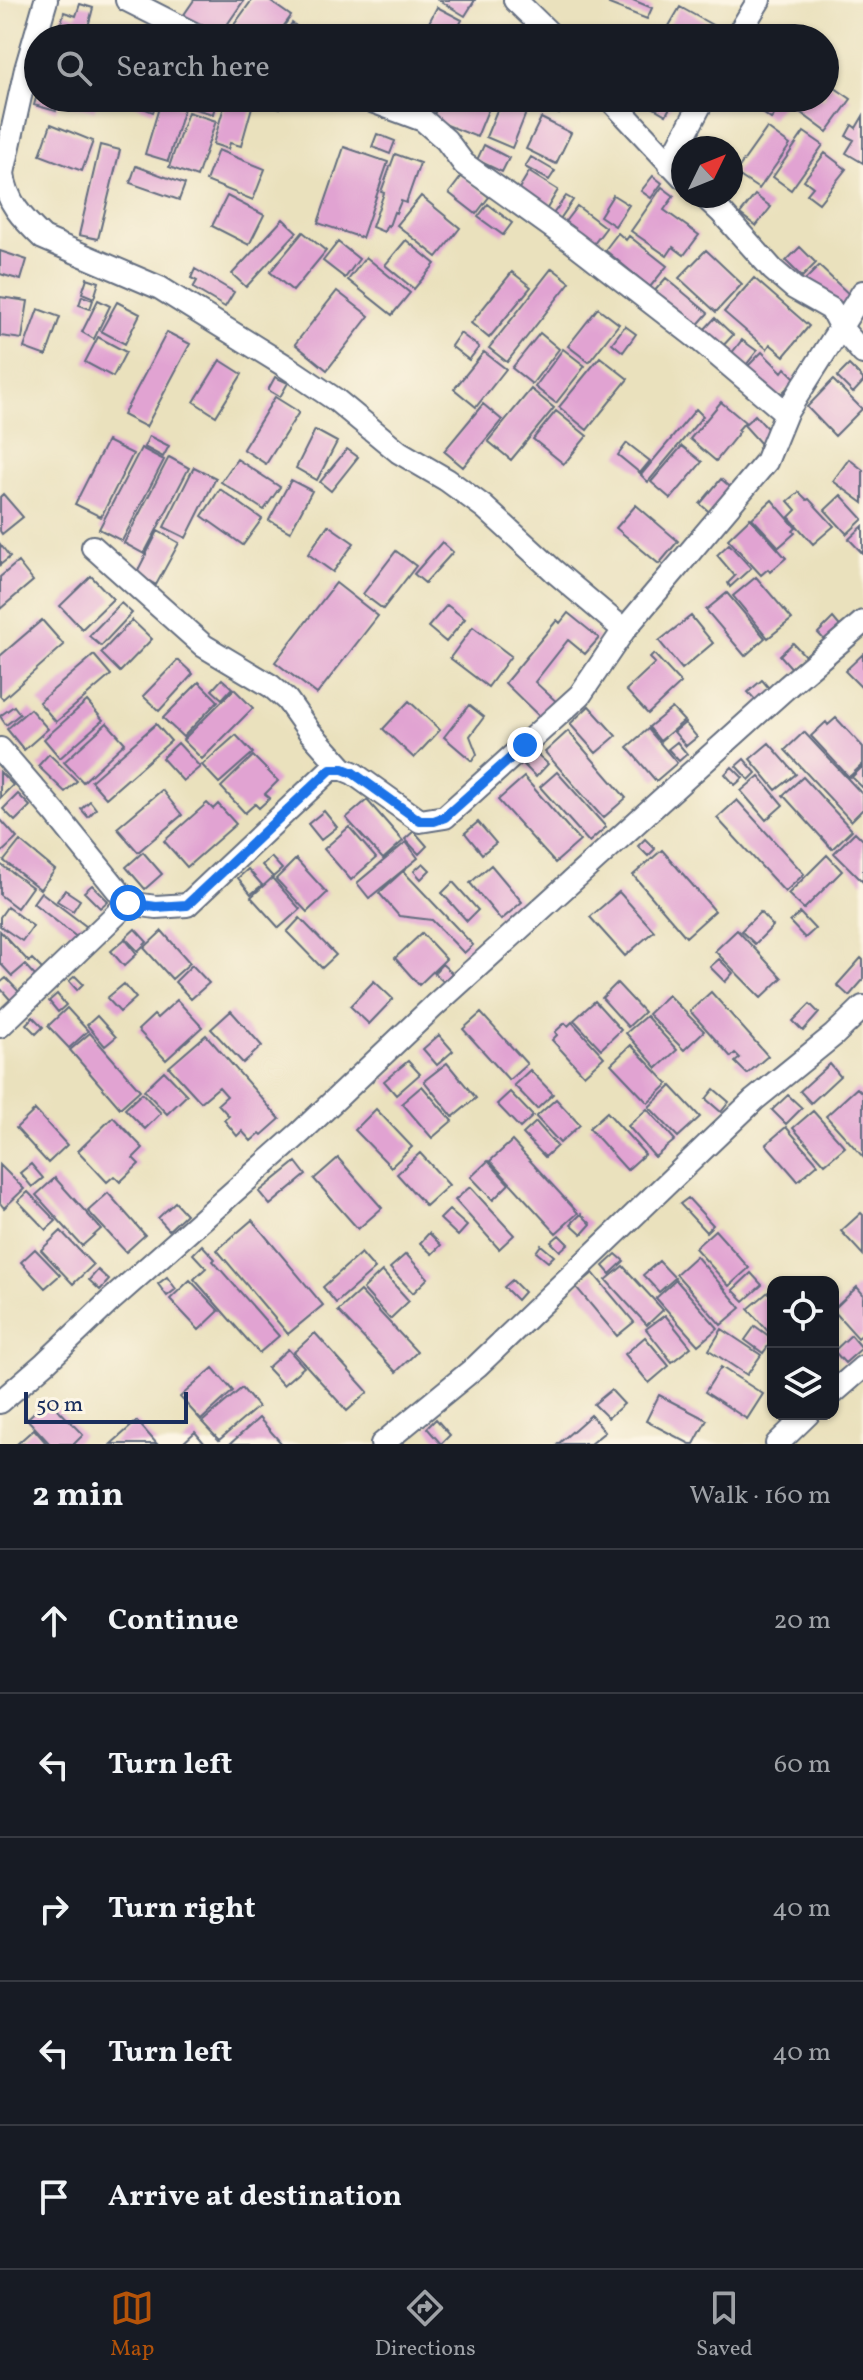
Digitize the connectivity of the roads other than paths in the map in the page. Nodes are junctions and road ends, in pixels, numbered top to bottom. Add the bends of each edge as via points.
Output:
1 (46, 0) edge
2 (127, 0) edge
3 (515, 0) edge
4 (759, 0) edge
5 (39, 24) edge
6 (174, 24) edge
7 (540, 24) edge
8 (744, 24) edge
9 (24, 78) edge
10 (402, 112) edge
11 (622, 112) edge
12 (699, 112) edge
13 (689, 136) edge
14 (671, 166) edge
15 (717, 208) edge
16 (863, 292) edge
17 (841, 328) junction
18 (863, 353) edge
19 (786, 413) junction
20 (93, 547) dead end
21 (863, 622) edge
22 (624, 630) junction
23 (0, 749) edge
24 (343, 769) junction
25 (128, 903) junction
26 (863, 1007) edge
27 (0, 1026) edge
28 (863, 1367) edge
29 (839, 1388) edge
30 (0, 1402) edge
31 (802, 1420) edge
32 (382, 1444) edge
33 (777, 1444) edge

1 - 5 street
2 - 6 street
3 - 7 street
4 - 8 street
9 - 22 street via 4,189 43,238 160,288 336,400 399,452 484,507
10 - 19 street via 423,120 464,164 573,242
11 - 14 street
12 - 13 street
15 - 17 street via 773,270 831,309
16 - 17 street
17 - 18 street
17 - 19 street
19 - 22 street via 766,462
20 - 24 street via 204,646 287,700
21 - 30 street
22 - 24 street via 580,695 445,817 420,821
23 - 25 street
24 - 25 street via 331,769 187,905
25 - 27 street
26 - 32 street via 754,1100 477,1366
28 - 29 street
31 - 33 street

